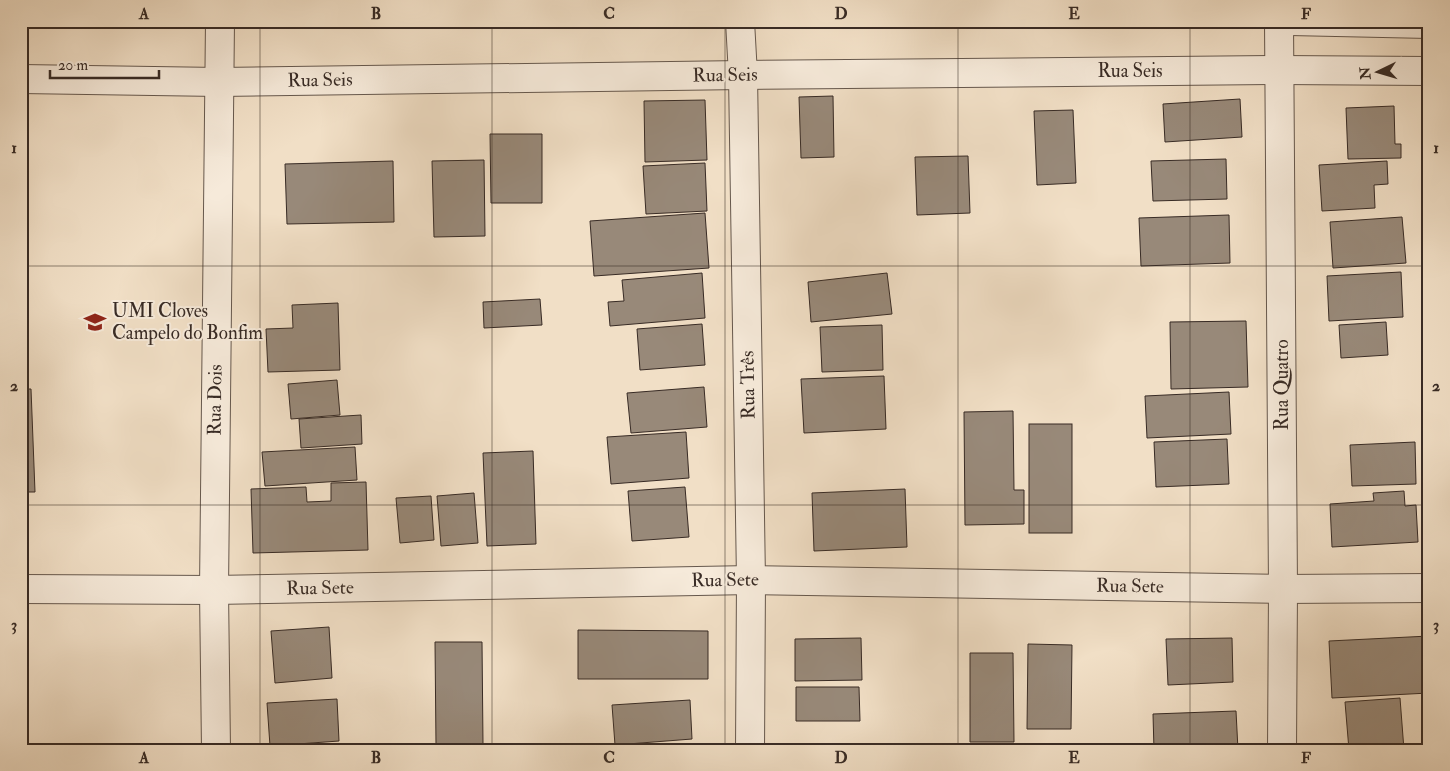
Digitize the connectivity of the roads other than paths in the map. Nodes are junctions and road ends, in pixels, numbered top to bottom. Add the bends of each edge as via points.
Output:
1 (220, 21) edge
2 (740, 21) edge
3 (1278, 21) edge
4 (1290, 21) edge
5 (1429, 24) edge
6 (1280, 70) junction
7 (1429, 71) edge
8 (743, 74) junction
9 (21, 79) edge
10 (219, 82) junction
11 (751, 580) junction
12 (1429, 588) edge
13 (21, 589) edge
14 (1283, 589) junction
15 (214, 590) junction
16 (216, 750) edge
17 (750, 750) edge
18 (1282, 750) edge

1 - 10 street, Rua Dois
2 - 8 street, Rua Três
3 - 6 street, Rua Quatro
4 - 5 street
6 - 7 street, Rua Seis
6 - 8 street, Rua Seis
6 - 14 street, Rua Quatro
8 - 10 street, Rua Seis
8 - 11 street, Rua Três
9 - 10 street, Rua Seis
10 - 15 street, Rua Dois
11 - 14 street, Rua Sete
11 - 15 street, Rua Sete
11 - 17 street, Rua Três
12 - 14 street, Rua Sete
13 - 15 street, Rua Sete
14 - 18 street, Rua Quatro
15 - 16 street, Rua Dois

